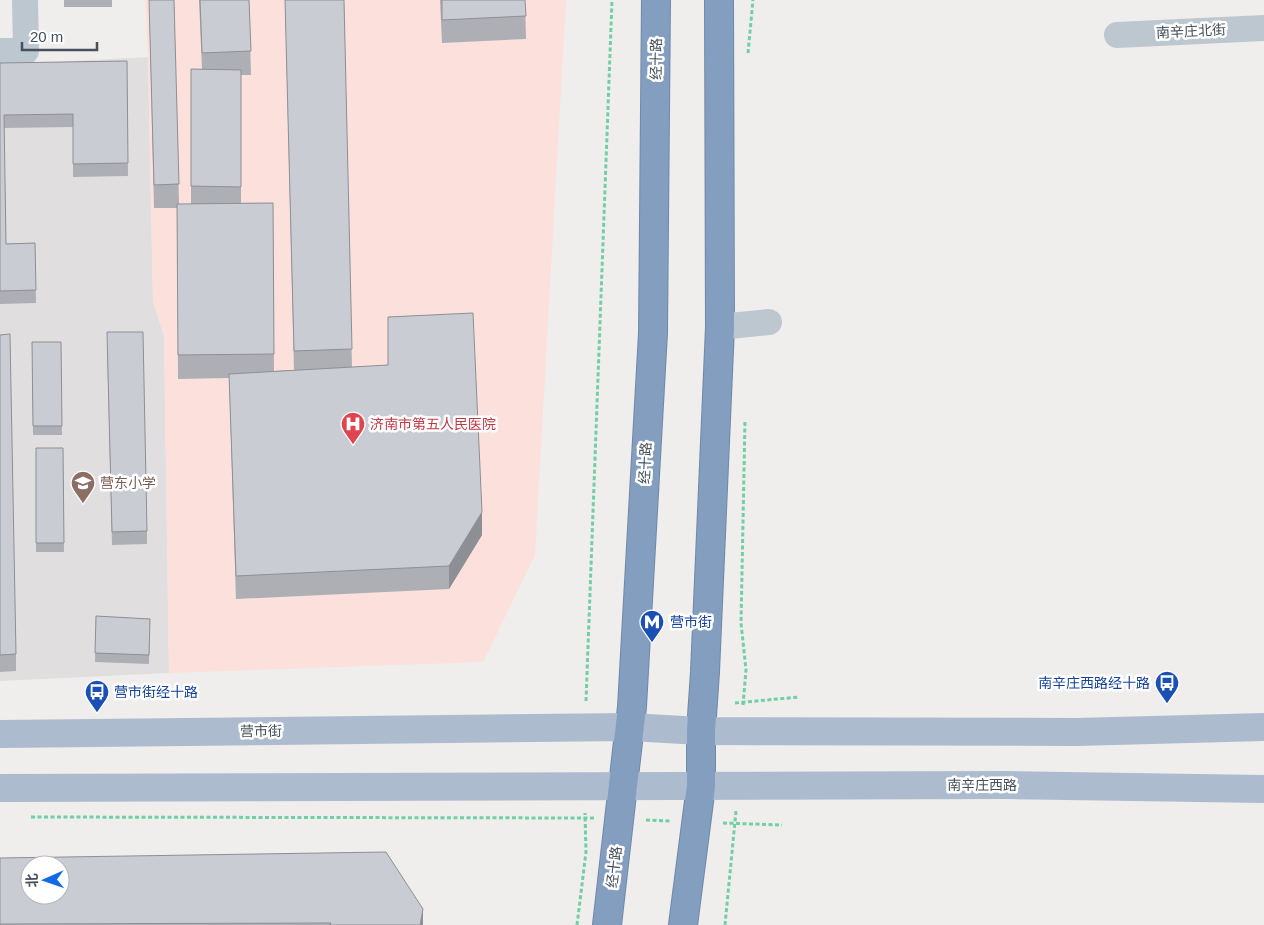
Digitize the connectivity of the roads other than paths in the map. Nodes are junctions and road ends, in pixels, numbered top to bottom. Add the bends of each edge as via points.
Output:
1 (24, 0) edge
2 (656, 0) edge
3 (719, 0) edge
4 (1264, 28) edge
5 (1117, 35) dead end
6 (0, 51) edge
7 (769, 322) dead end
8 (720, 327) junction
9 (630, 727) junction
10 (1264, 727) edge
11 (701, 732) junction
12 (0, 734) edge
13 (624, 786) junction
14 (701, 786) junction
15 (0, 788) edge
16 (1264, 789) edge
17 (607, 925) edge
18 (683, 925) edge

1 - 6 street via 26,51
2 - 9 highway, 经十路 via 653,333
3 - 8 highway
4 - 5 street, 南辛庄北街
7 - 8 street
8 - 11 highway
9 - 11 main road, 营市街
9 - 12 main road, 营市街
9 - 13 highway, 经十路
10 - 11 main road via 1076,732
11 - 14 highway
13 - 14 main road
13 - 15 main road
13 - 17 highway, 经十路
14 - 16 main road, 南辛庄西路 via 1006,785
14 - 18 highway

